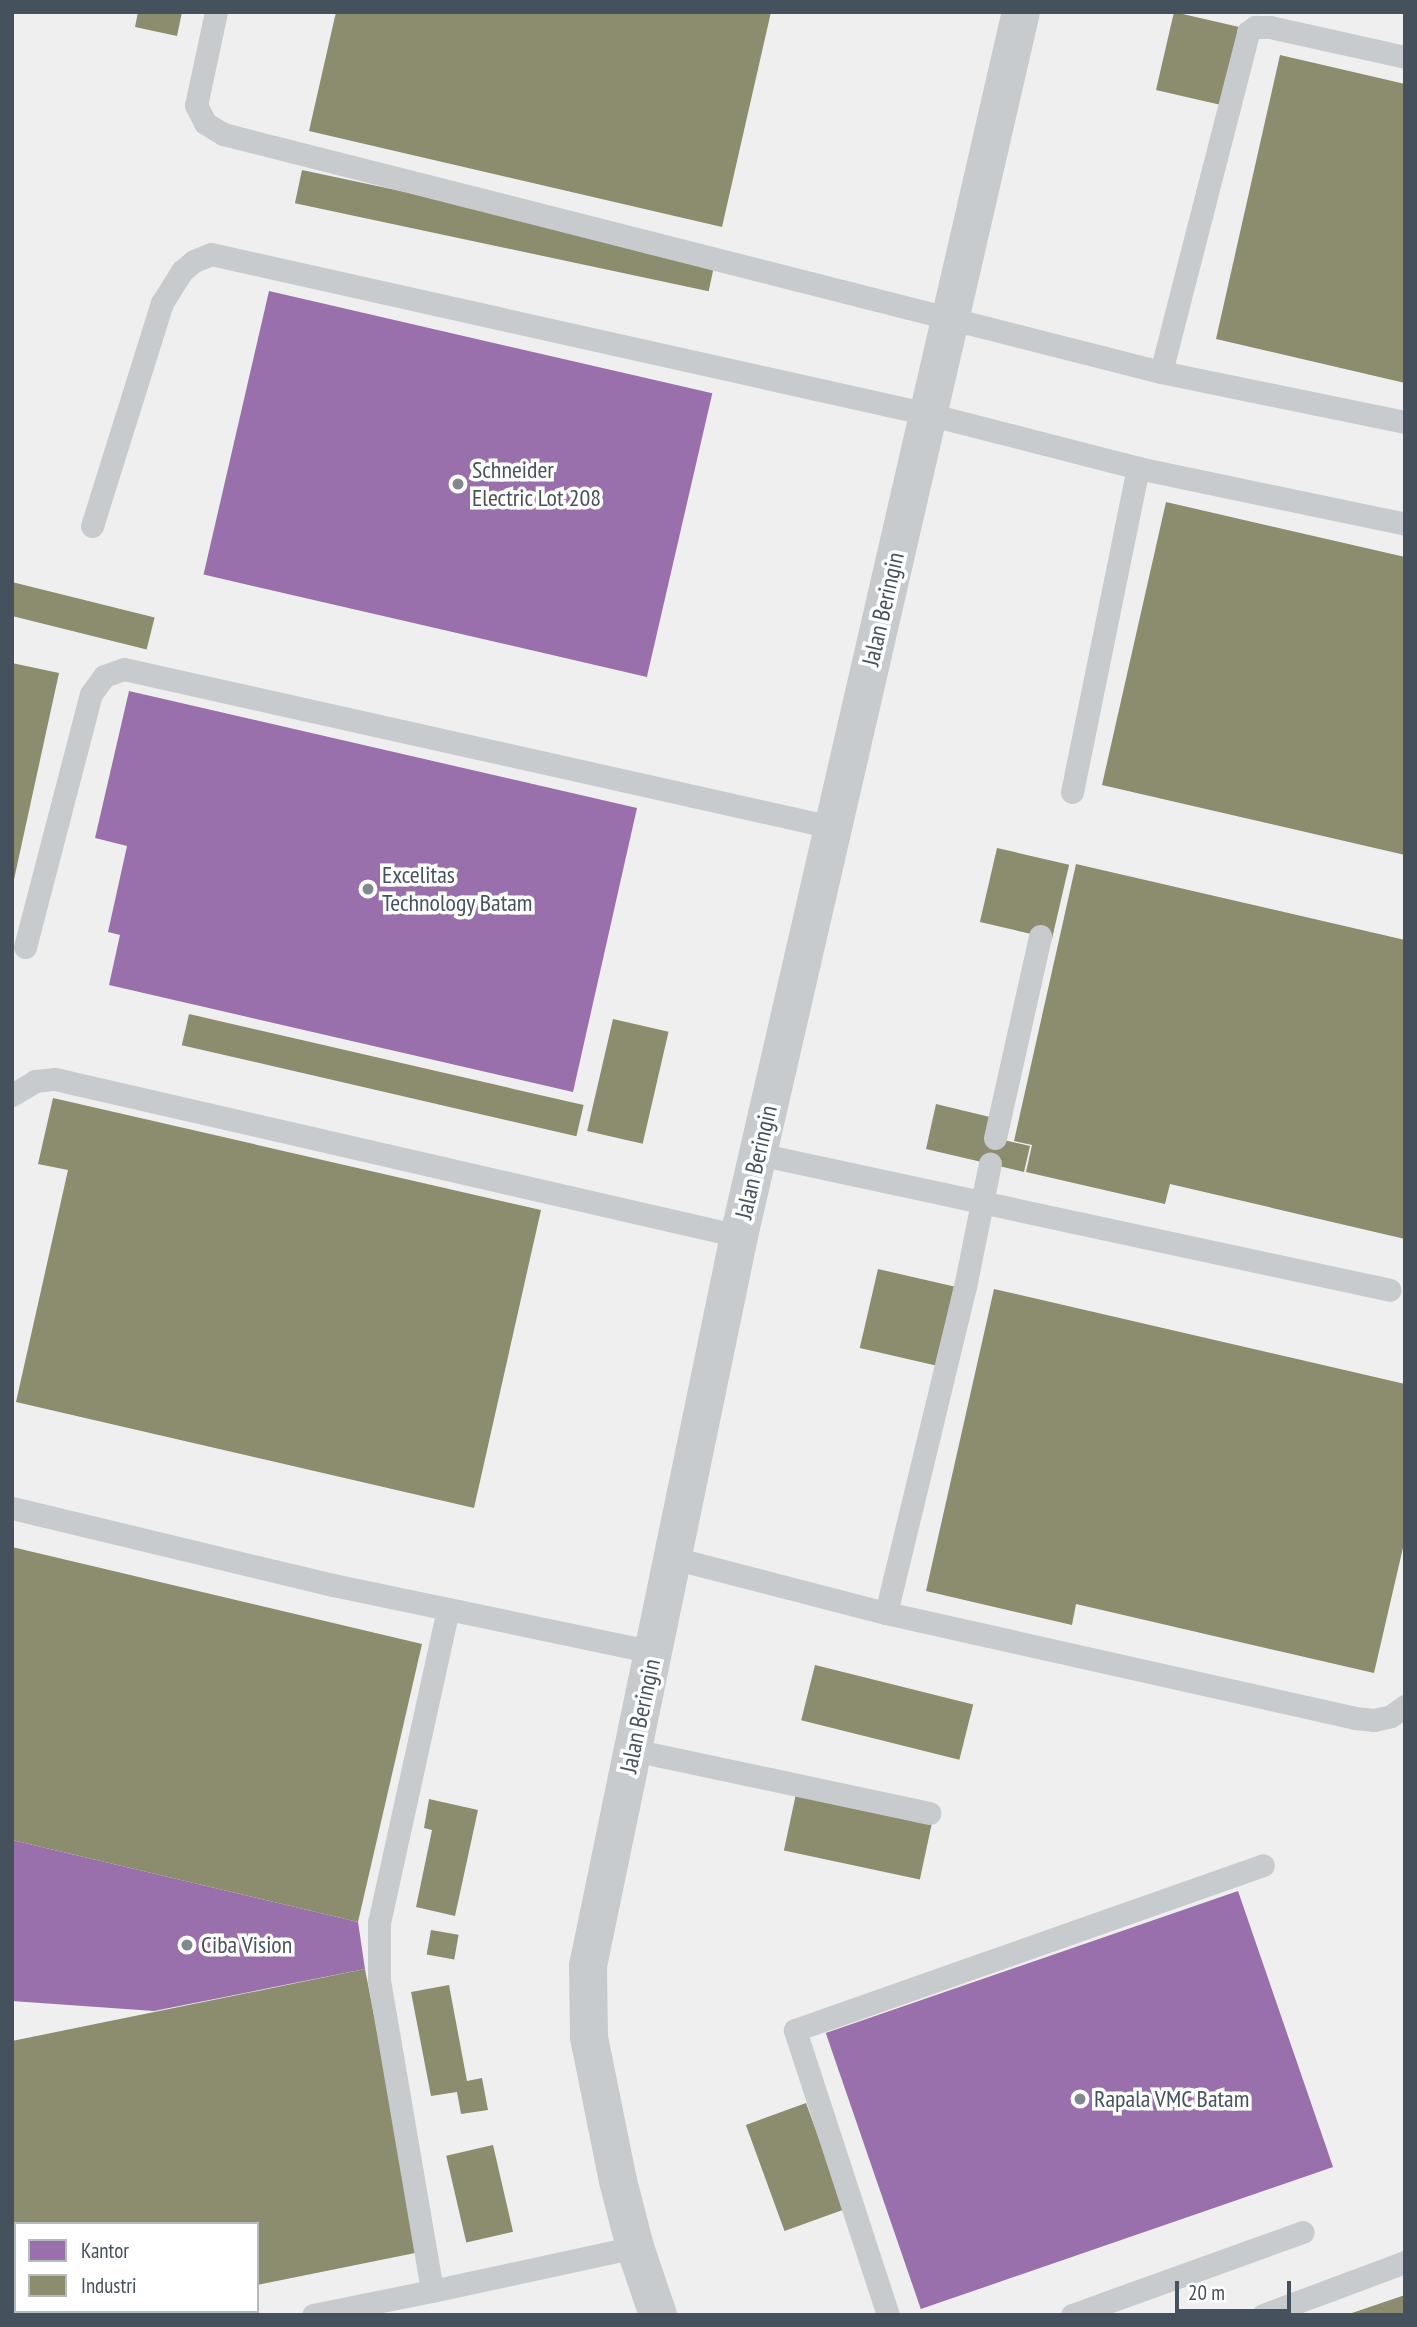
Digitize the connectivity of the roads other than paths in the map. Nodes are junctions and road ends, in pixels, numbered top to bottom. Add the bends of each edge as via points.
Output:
1 (216, 12) edge
2 (1021, 12) edge
3 (1405, 57) edge
4 (951, 318) junction
5 (1161, 372) junction
6 (928, 414) junction
7 (1405, 422) edge
8 (1138, 468) junction
9 (1405, 524) edge
10 (92, 526) dead end
11 (1072, 792) dead end
12 (832, 827) junction
13 (1040, 936) dead end
14 (25, 947) dead end
15 (12, 1095) edge
16 (995, 1138) dead end
17 (758, 1154) junction
18 (990, 1163) dead end
19 (981, 1202) junction
20 (739, 1236) junction
21 (1390, 1290) dead end
22 (12, 1508) edge
23 (673, 1558) junction
24 (448, 1609) junction
25 (886, 1613) junction
26 (653, 1652) junction
27 (1405, 1706) edge
28 (633, 1750) junction
29 (929, 1813) dead end
30 (1262, 1865) dead end
31 (1301, 2232) dead end
32 (635, 2247) junction
33 (1405, 2262) edge
34 (432, 2291) junction
35 (313, 2315) edge
36 (658, 2315) edge
37 (888, 2315) edge
38 (1072, 2315) edge
39 (1263, 2315) edge

1 - 4 lane via 196,105 205,123 223,135
2 - 4 street, Jalan Beringin
3 - 5 lane via 1270,27 1248,32
4 - 5 lane
4 - 6 street, Jalan Beringin
5 - 7 lane
6 - 8 lane
6 - 10 lane via 211,254 182,271 162,303
6 - 12 street, Jalan Beringin
8 - 9 lane
8 - 11 lane
12 - 14 lane via 124,669 104,676 91,694
12 - 17 street, Jalan Beringin
13 - 16 lane
15 - 20 lane via 36,1081 55,1079
17 - 19 lane
17 - 20 street, Jalan Beringin
18 - 19 lane
19 - 21 lane
19 - 25 lane via 965,1287
20 - 23 street, Jalan Beringin
22 - 24 lane
23 - 25 lane
23 - 26 street, Jalan Beringin
24 - 26 lane
24 - 34 lane via 379,1922 379,1980
25 - 27 lane via 1355,1718 1391,1716
26 - 28 street, Jalan Beringin
28 - 29 lane
28 - 32 street, Jalan Beringin via 588,1966 589,2037
30 - 37 lane via 795,2029
31 - 38 lane
32 - 34 lane
32 - 36 street, Jalan Beringin
33 - 39 lane
34 - 35 lane

